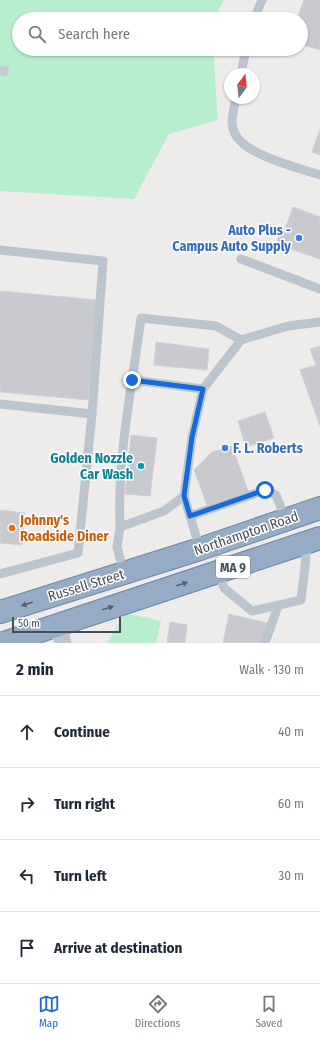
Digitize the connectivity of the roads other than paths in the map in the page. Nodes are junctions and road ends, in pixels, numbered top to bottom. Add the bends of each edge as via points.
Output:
1 (262, 0) edge
2 (257, 12) edge
3 (245, 56) edge
4 (242, 68) edge
5 (235, 104) edge
6 (320, 175) edge
7 (0, 250) edge
8 (241, 259) dead end
9 (320, 288) edge
10 (320, 322) edge
11 (241, 340) junction
12 (132, 380) junction
13 (203, 389) junction
14 (0, 404) edge
15 (92, 414) junction
16 (184, 496) junction
17 (320, 508) edge
18 (190, 516) junction
19 (286, 520) junction
20 (120, 527) junction
21 (313, 541) edge
22 (200, 549) junction
23 (171, 558) joint
24 (218, 572) junction
25 (124, 573) junction
26 (0, 574) edge
27 (278, 606) junction
28 (0, 612) edge
29 (61, 634) edge
30 (4, 643) edge
31 (265, 643) edge

1 - 2 lane
3 - 4 lane
5 - 6 lane via 231,120 235,134 244,144 266,156
7 - 15 lane via 103,261
8 - 9 lane
10 - 11 lane via 288,326
11 - 12 lane via 216,326 141,318
11 - 13 lane
12 - 13 lane
12 - 20 lane via 118,498
13 - 16 lane via 192,437
14 - 15 lane
15 - 26 lane via 78,553
16 - 18 lane
16 - 20 lane via 164,511
17 - 19 highway, Northampton Road / MA 9
18 - 19 lane via 265,490 276,495
18 - 22 lane
19 - 22 highway, Northampton Road / MA 9
20 - 25 lane via 117,547
21 - 24 highway, Northampton Road / MA 9
21 - 27 lane via 305,567 301,600
22 - 23 highway, Northampton Road / MA 9
23 - 25 highway, Russell Street / MA 9
24 - 27 lane via 224,588 252,611
29 -> 24 highway, Northampton Road / MA 9
25 -> 28 highway, Russell Street / MA 9
27 - 31 lane
29 - 30 highway, Northampton Road / MA 9

